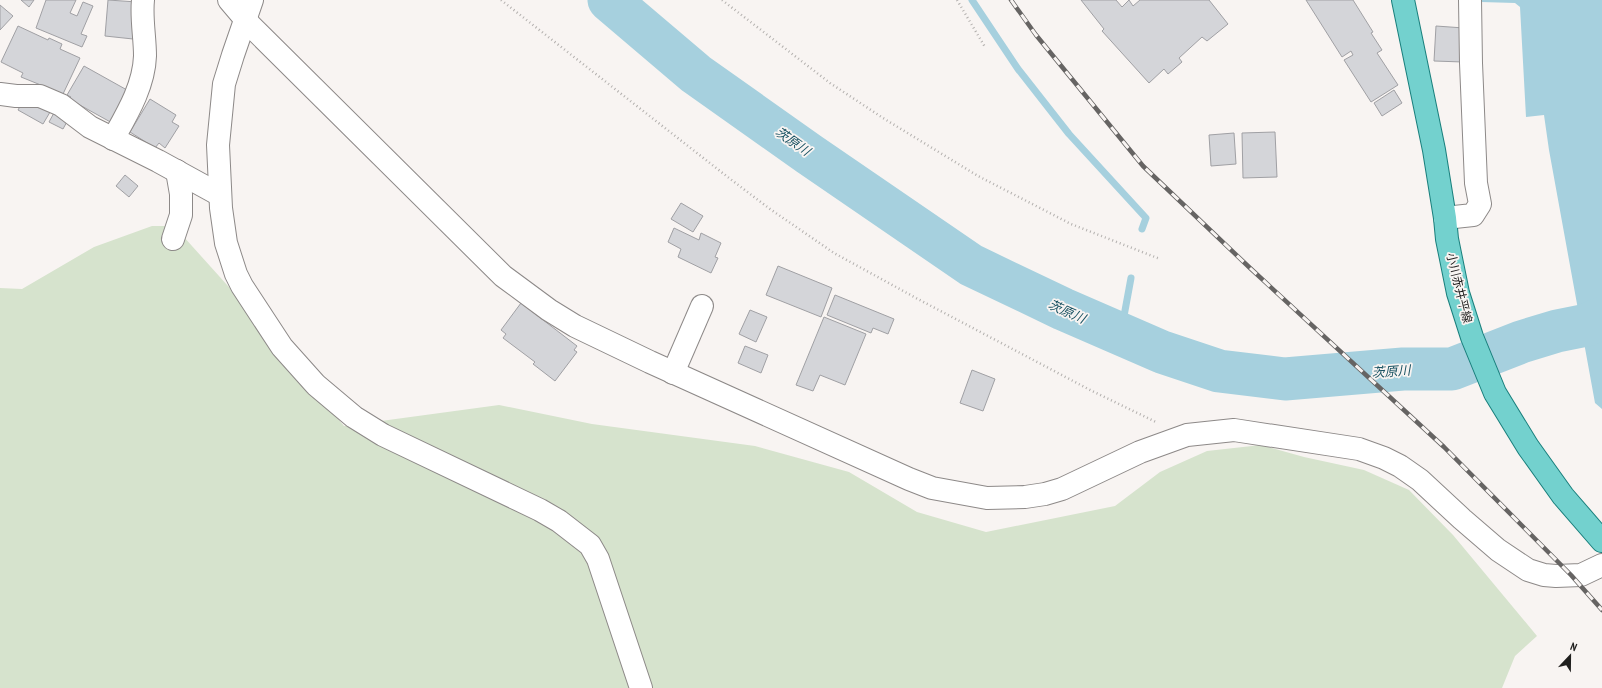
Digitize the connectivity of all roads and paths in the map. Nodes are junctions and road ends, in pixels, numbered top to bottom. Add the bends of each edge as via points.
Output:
1 (143, 0) edge
2 (229, 0) edge
3 (501, 0) edge
4 (722, 0) edge
5 (956, 0) edge
6 (1403, 0) edge
7 (1470, 0) edge
8 (248, 9) edge
9 (986, 47) dead end
10 (0, 94) edge
11 (113, 139) junction
12 (176, 171) junction
13 (220, 194) junction
14 (1446, 228) junction
15 (173, 238) dead end
16 (1160, 259) dead end
17 (702, 306) dead end
18 (673, 373) junction
19 (1180, 437) junction
20 (1602, 541) edge
21 (1602, 565) edge
22 (641, 688) edge

1 - 11 street via 145,58 142,76 127,115
2 - 8 street
3 - 19 path via 729,178 834,253 1092,391 1157,422
4 - 16 path via 830,83 978,176 1071,224
5 - 9 path
6 - 14 main road, 小川赤井平線 via 1434,150
7 - 14 street via 1474,145 1480,204 1473,215
8 - 13 street via 224,84 218,145
8 - 18 street via 261,36 503,276 575,326
10 - 11 street via 40,96 61,105 90,127
11 - 12 street
12 - 13 street
12 - 15 street via 181,194 181,215
13 - 22 street via 226,243 242,286 282,347 316,385 354,417 383,435 540,510 590,545 598,559
14 - 20 main road, 小川赤井平線 via 1458,293 1472,337 1495,393 1563,496
17 - 18 street
18 - 19 street via 932,488 987,498 1025,497 1062,489 1140,452
19 - 21 street via 1234,430 1359,448 1400,466 1420,480 1498,550 1528,570 1544,575 1582,575

